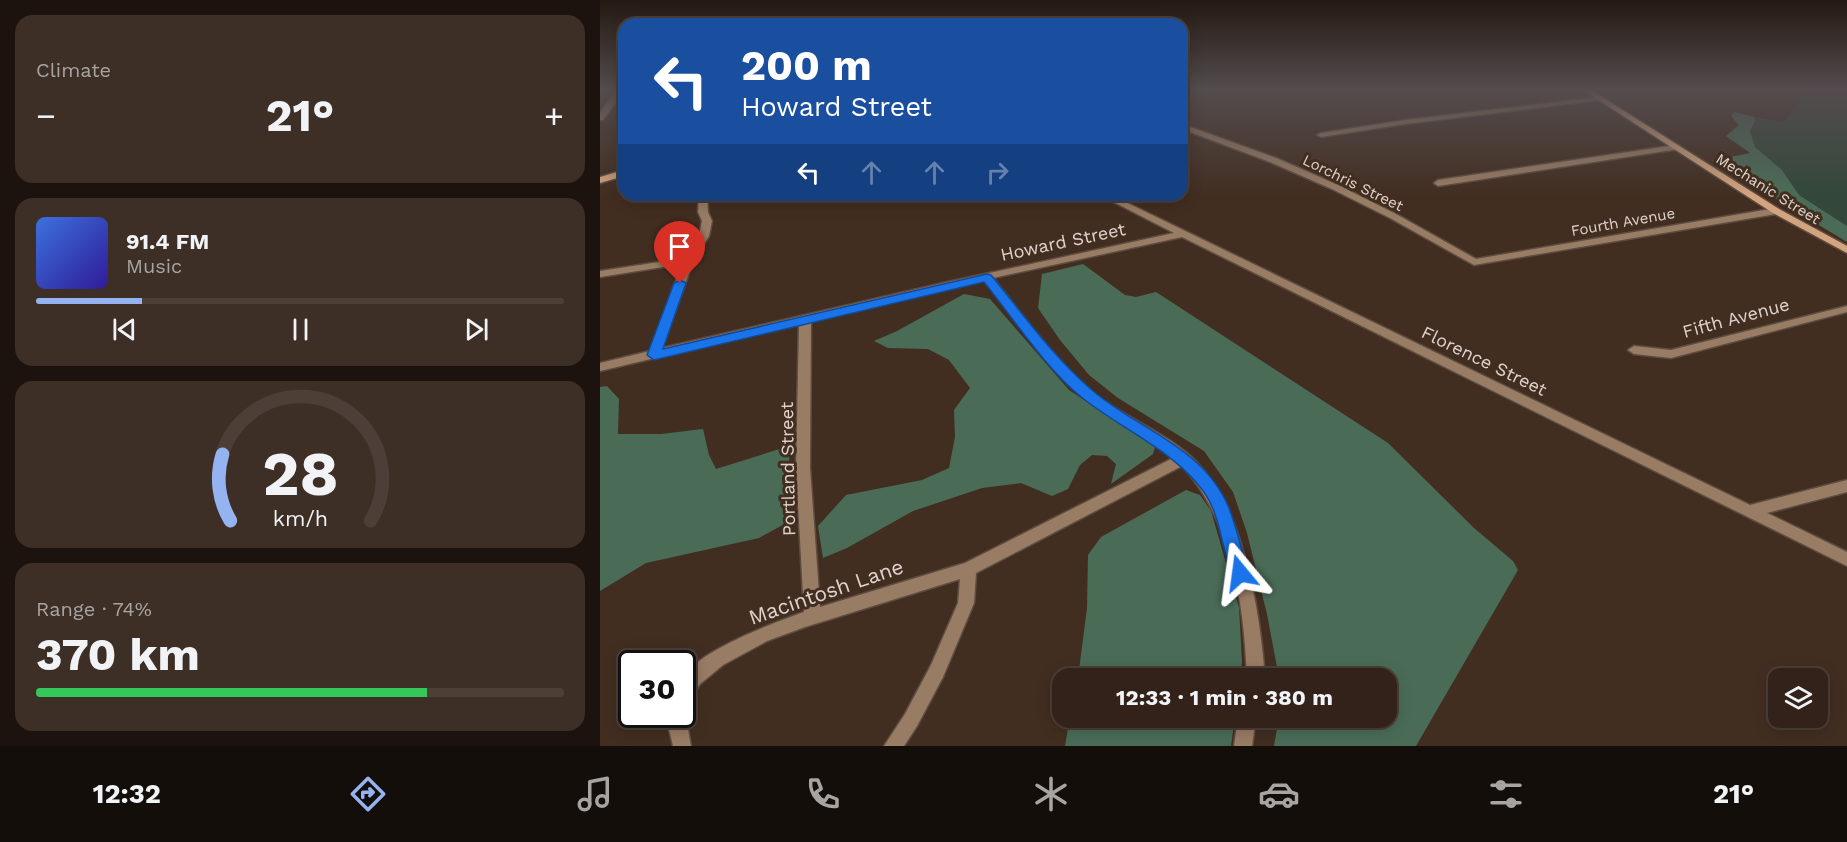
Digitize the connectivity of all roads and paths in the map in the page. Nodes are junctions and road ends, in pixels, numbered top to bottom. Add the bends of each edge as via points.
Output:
1 (1399, 125) edge
2 (1640, 125) edge
3 (1188, 128) edge
4 (1320, 135) dead end
5 (1676, 147) junction
6 (618, 175) edge
7 (600, 180) edge
8 (1438, 183) dead end
9 (703, 201) edge
10 (1116, 201) edge
11 (1776, 211) junction
12 (1183, 234) junction
13 (1847, 250) edge
14 (689, 260) junction
15 (1474, 262) joint
16 (600, 274) edge
17 (987, 277) junction
18 (1847, 309) edge
19 (805, 320) junction
20 (1634, 350) dead end
21 (654, 355) junction
22 (600, 367) edge
23 (1184, 459) junction
24 (1847, 486) edge
25 (1749, 511) junction
26 (1847, 559) edge
27 (969, 569) junction
28 (813, 617) junction
29 (1255, 668) edge
30 (696, 676) edge
31 (678, 728) edge
32 (1245, 728) edge
33 (682, 746) edge
34 (893, 746) edge
35 (1243, 746) edge

1 - 4 street
2 - 5 main road, Mechanic Street
3 - 15 street, Lorchris Street via 1335,187
5 - 8 street
5 - 11 main road, Mechanic Street
6 - 7 main road
9 - 14 street via 704,236
10 - 12 street, Florence Street
11 - 13 main road, Mechanic Street
11 - 15 street, Fourth Avenue
12 - 17 street, Howard Street
12 - 25 street, Florence Street
14 - 16 street
14 - 21 street
17 - 19 street, Howard Street
17 - 23 street via 1059,366 1089,396
18 - 20 street, Fifth Avenue via 1671,354
19 - 21 street, Howard Street
19 - 28 street, Portland Street via 803,468
21 - 22 street, Howard Street
23 - 27 street, Macintosh Lane
23 - 29 street via 1210,488 1221,508 1246,595
24 - 25 street
25 - 26 street, Florence Street
27 - 28 street, Macintosh Lane
27 - 34 street via 966,603 937,670
28 - 30 street, Macintosh Lane via 762,635 717,659
31 - 33 street
32 - 35 street

